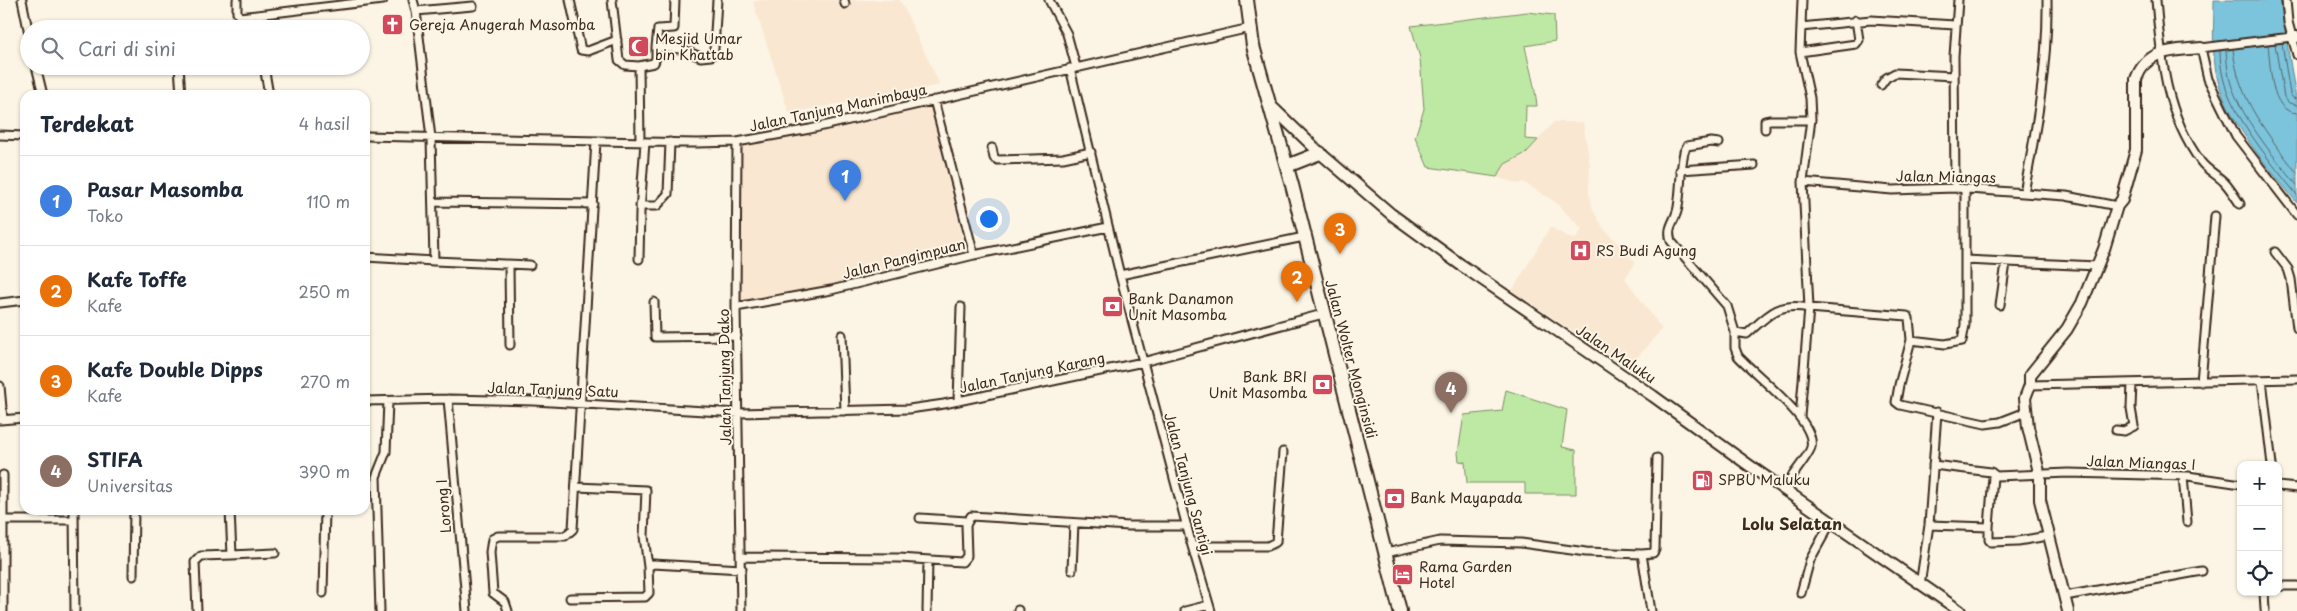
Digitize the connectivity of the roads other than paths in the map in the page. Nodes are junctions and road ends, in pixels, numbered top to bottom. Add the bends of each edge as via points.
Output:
1 (22, 0) edge
2 (237, 0) edge
3 (383, 0) edge
4 (412, 0) edge
5 (570, 0) edge
6 (612, 0) edge
7 (675, 0) edge
8 (717, 0) edge
9 (1049, 0) edge
10 (1247, 0) edge
11 (1802, 0) edge
12 (1958, 0) edge
13 (2047, 0) edge
14 (2156, 0) edge
15 (2286, 0) edge
16 (473, 6) dead end
17 (416, 11) junction
18 (26, 20) edge
19 (1856, 20) junction
20 (1955, 24) junction
21 (1801, 27) junction
22 (1250, 28) junction
23 (2292, 37) edge
24 (617, 40) junction
25 (656, 47) junction
26 (2205, 48) junction
27 (1800, 52) junction
28 (2161, 53) junction
29 (2297, 55) edge
30 (639, 66) junction
31 (1073, 68) junction
32 (38, 75) edge
33 (180, 75) edge
34 (266, 75) edge
35 (1954, 76) junction
36 (1881, 85) dead end
37 (42, 90) edge
38 (181, 90) edge
39 (268, 90) edge
40 (934, 100) junction
41 (1270, 105) junction
42 (1811, 120) junction
43 (1765, 129) dead end
44 (0, 134) edge
45 (20, 136) edge
46 (370, 136) edge
47 (431, 138) junction
48 (596, 141) junction
49 (643, 142) junction
50 (670, 142) junction
51 (737, 142) junction
52 (1719, 143) dead end
53 (992, 148) dead end
54 (1091, 152) junction
55 (1320, 153) junction
56 (1754, 165) dead end
57 (1287, 166) junction
58 (1680, 170) junction
59 (1803, 182) junction
60 (1955, 188) junction
61 (1965, 190) junction
62 (2024, 194) junction
63 (433, 202) junction
64 (593, 204) junction
65 (2240, 204) dead end
66 (640, 206) junction
67 (2117, 206) junction
68 (2297, 215) edge
69 (2215, 216) dead end
70 (1108, 227) junction
71 (1304, 237) junction
72 (2275, 252) dead end
73 (974, 255) junction
74 (370, 258) edge
75 (639, 259) dead end
76 (1965, 260) junction
77 (434, 262) junction
78 (2006, 263) junction
79 (509, 264) junction
80 (530, 265) dead end
81 (2096, 266) junction
82 (1120, 275) junction
83 (20, 301) edge
84 (654, 302) dead end
85 (0, 303) edge
86 (2000, 306) dead end
87 (736, 307) junction
88 (960, 307) dead end
89 (1809, 308) junction
90 (1323, 314) junction
91 (2297, 328) edge
92 (1735, 332) junction
93 (1747, 334) junction
94 (842, 335) dead end
95 (737, 336) junction
96 (1911, 340) junction
97 (510, 345) dead end
98 (1735, 350) junction
99 (1143, 362) junction
100 (2297, 379) edge
101 (2262, 380) junction
102 (2202, 382) junction
103 (2132, 383) junction
104 (2030, 385) junction
105 (0, 386) edge
106 (448, 399) junction
107 (388, 400) junction
108 (370, 401) edge
109 (958, 401) junction
110 (580, 403) junction
111 (845, 411) junction
112 (1937, 412) junction
113 (2026, 412) junction
114 (739, 413) junction
115 (1800, 417) junction
116 (20, 418) edge
117 (2, 419) edge
118 (2116, 430) dead end
119 (1283, 452) dead end
120 (1657, 458) dead end
121 (2272, 461) edge
122 (1933, 465) junction
123 (2, 475) dead end
124 (1993, 476) junction
125 (2040, 476) junction
126 (2183, 476) junction
127 (2237, 483) edge
128 (2282, 486) edge
129 (576, 487) junction
130 (1783, 488) junction
131 (2297, 488) edge
132 (74, 515) edge
133 (134, 515) edge
134 (230, 515) edge
135 (325, 515) edge
136 (920, 518) dead end
137 (1, 520) edge
138 (74, 520) junction
139 (967, 521) junction
140 (1831, 522) junction
141 (2187, 522) dead end
142 (1074, 523) junction
143 (1929, 525) junction
144 (1187, 526) junction
145 (1989, 527) junction
146 (2048, 536) junction
147 (1192, 546) junction
148 (275, 553) dead end
149 (1386, 553) junction
150 (1642, 554) junction
151 (232, 555) junction
152 (742, 557) junction
153 (928, 560) junction
154 (648, 567) junction
155 (742, 569) junction
156 (1072, 570) dead end
157 (2202, 571) dead end
158 (133, 576) dead end
159 (1920, 585) junction
160 (2282, 586) edge
161 (2297, 586) edge
162 (323, 593) dead end
163 (1802, 593) dead end
164 (2065, 596) junction
165 (2264, 596) edge
166 (570, 598) dead end
167 (1210, 608) edge
168 (2265, 610) edge
169 (3, 611) edge
170 (75, 611) edge
171 (197, 611) edge
172 (380, 611) edge
173 (467, 611) edge
174 (508, 611) edge
175 (741, 611) edge
176 (927, 611) edge
177 (1185, 611) edge
178 (1400, 611) edge
179 (1652, 611) edge
180 (1960, 611) edge
181 (2068, 611) edge

1 - 18 street
2 - 3 street via 240,17
4 - 17 street
5 - 24 street via 581,50 588,51
6 - 24 street
7 - 25 street via 674,28 658,30
8 - 25 street via 711,56 701,57 680,49
9 - 31 street via 1067,34
10 - 22 highway, Jalan Wolter Monginsidi
11 - 21 street
12 - 20 street
13 - 62 street via 2048,38 2039,118
14 - 28 street
15 - 23 street
16 - 17 street
17 - 47 street
19 - 20 street
19 - 21 street
19 - 27 street via 1856,44
20 - 35 street
21 - 27 street
22 - 31 street, Jalan Tanjung Manimbaya
22 - 41 highway, Jalan Wolter Monginsidi
23 - 26 street
23 - 29 street
24 - 30 street via 619,60 625,65
25 - 30 street via 656,58 652,64
26 - 28 main road
26 - 68 street via 2208,79 2236,136
27 - 42 street via 1810,98
28 - 65 street via 2164,79 2185,135 2202,163 2225,184
28 - 67 main road via 2145,62 2136,79 2136,150 2122,200
30 - 49 street
31 - 40 street, Jalan Tanjung Manimbaya
31 - 54 street
32 - 37 street
33 - 38 street
34 - 39 street
35 - 36 street via 1895,73
35 - 60 street
40 - 51 street, Jalan Tanjung Manimbaya via 810,130
40 - 73 street
41 - 55 main road, Jalan Maluku
41 - 57 highway, Jalan Wolter Monginsidi
42 - 43 street via 1770,120 1765,121
42 - 59 street
44 - 45 street
46 - 47 street, Jalan Tanjung Manimbaya
47 - 48 street, Jalan Tanjung Manimbaya
47 - 63 street
48 - 49 street, Jalan Tanjung Manimbaya
48 - 64 street
49 - 50 street, Jalan Tanjung Manimbaya
49 - 66 street
50 - 51 street, Jalan Tanjung Manimbaya
50 - 66 street via 668,194 659,205
51 - 87 street, Jalan Tanjung Dako
52 - 58 street via 1687,146
53 - 54 street via 994,158 998,160 1063,158
54 - 70 street
55 - 57 highway
55 - 130 main road, Jalan Maluku via 1371,199 1461,265 1661,400
56 - 58 street
57 - 71 highway, Jalan Wolter Monginsidi
58 - 92 street via 1678,209 1669,227 1670,241 1726,306
59 - 60 street, Jalan Miangas via 1892,190
59 - 89 street
60 - 61 street, Jalan Miangas
61 - 62 street, Jalan Miangas
61 - 76 street
62 - 67 street, Jalan Miangas via 2066,196
63 - 64 street
63 - 77 street
64 - 110 street
66 - 75 street
67 - 81 main road via 2111,232
69 - 102 street
70 - 73 street, Jalan Pangimpuan
70 - 82 street
71 - 82 street
71 - 90 highway, Jalan Wolter Monginsidi
72 - 91 street via 2291,279
73 - 87 street, Jalan Pangimpuan via 831,290
74 - 77 street
76 - 78 street
76 - 96 street via 1962,341 1945,344
77 - 79 street
78 - 81 street
78 - 86 street
79 - 80 street
79 - 97 street
81 - 104 main road via 2082,303 2062,335 2030,375
82 - 99 street
83 - 85 street
84 - 95 street via 655,337
87 - 95 street, Jalan Tanjung Dako
88 - 109 street
89 - 93 street via 1788,305 1773,312
89 - 96 street via 1907,316
89 - 115 street
90 - 99 street, Jalan Tanjung Karang
90 - 149 highway, Jalan Wolter Monginsidi
92 - 93 street
92 - 98 street
93 - 98 street
94 - 111 street
95 - 114 street, Jalan Tanjung Dako
96 - 112 street via 1896,402
98 - 115 street
99 - 109 street, Jalan Tanjung Karang
99 - 144 street, Jalan Tanjung Santigi
100 - 101 street
101 - 102 street
101 - 121 street
102 - 103 street
103 - 104 street
103 - 118 street via 2134,426 2124,431
104 - 113 main road via 2025,398
105 - 117 street
106 - 107 street, Jalan Tanjung Satu
106 - 110 street, Jalan Tanjung Satu
106 - 173 street, Lorong I
107 - 108 street, Jalan Tanjung Satu
107 - 172 street via 386,452 376,477
109 - 111 street, Jalan Tanjung Karang via 909,409
110 - 114 street, Jalan Tanjung Satu
110 - 129 street
111 - 114 street, Jalan Tanjung Karang
112 - 113 street via 1985,424
112 - 122 street
113 - 125 main road
114 - 152 street, Jalan Tanjung Dako
115 - 130 street via 1810,433 1811,447
116 - 117 street
119 - 147 street via 1276,542 1268,546
120 - 150 street via 1656,550
122 - 124 street, Jalan Miangas I via 1992,472
122 - 143 street
123 - 137 street
124 - 125 street, Jalan Miangas I
124 - 145 street
125 - 126 street, Jalan Miangas I via 2068,473
125 - 146 main road via 2040,500
126 - 127 street, Jalan Miangas I
126 - 141 street
128 - 131 street
129 - 154 street via 646,490 644,536
129 - 174 street via 573,529 569,535 498,536 492,539 493,593 505,602
130 - 140 main road, Jalan Maluku
132 - 138 street
133 - 158 street
134 - 151 street
135 - 162 street
136 - 139 street
137 - 138 street
137 - 169 street
138 - 170 street
139 - 142 street via 971,516
139 - 153 street via 965,560
140 - 159 main road, Jalan Maluku
140 - 163 street via 1810,560
142 - 144 street
142 - 156 street
143 - 145 street
143 - 159 street
144 - 147 street, Jalan Tanjung Santigi
145 - 146 street via 1991,542
146 - 164 main road
147 - 167 street, Jalan Tanjung Santigi
148 - 151 street
149 - 150 street via 1440,541 1521,543 1586,552
149 - 178 highway, Jalan Wolter Monginsidi
150 - 179 street
151 - 171 street via 201,556 196,560
152 - 153 street
152 - 155 street, Jalan Tanjung Dako
153 - 176 street
154 - 155 street via 653,564
154 - 166 street via 649,593 645,597
155 - 175 street, Jalan Tanjung Dako
157 - 164 street
159 - 180 main road, Jalan Maluku
160 - 161 street
164 - 181 main road
165 - 168 street
167 - 177 street

